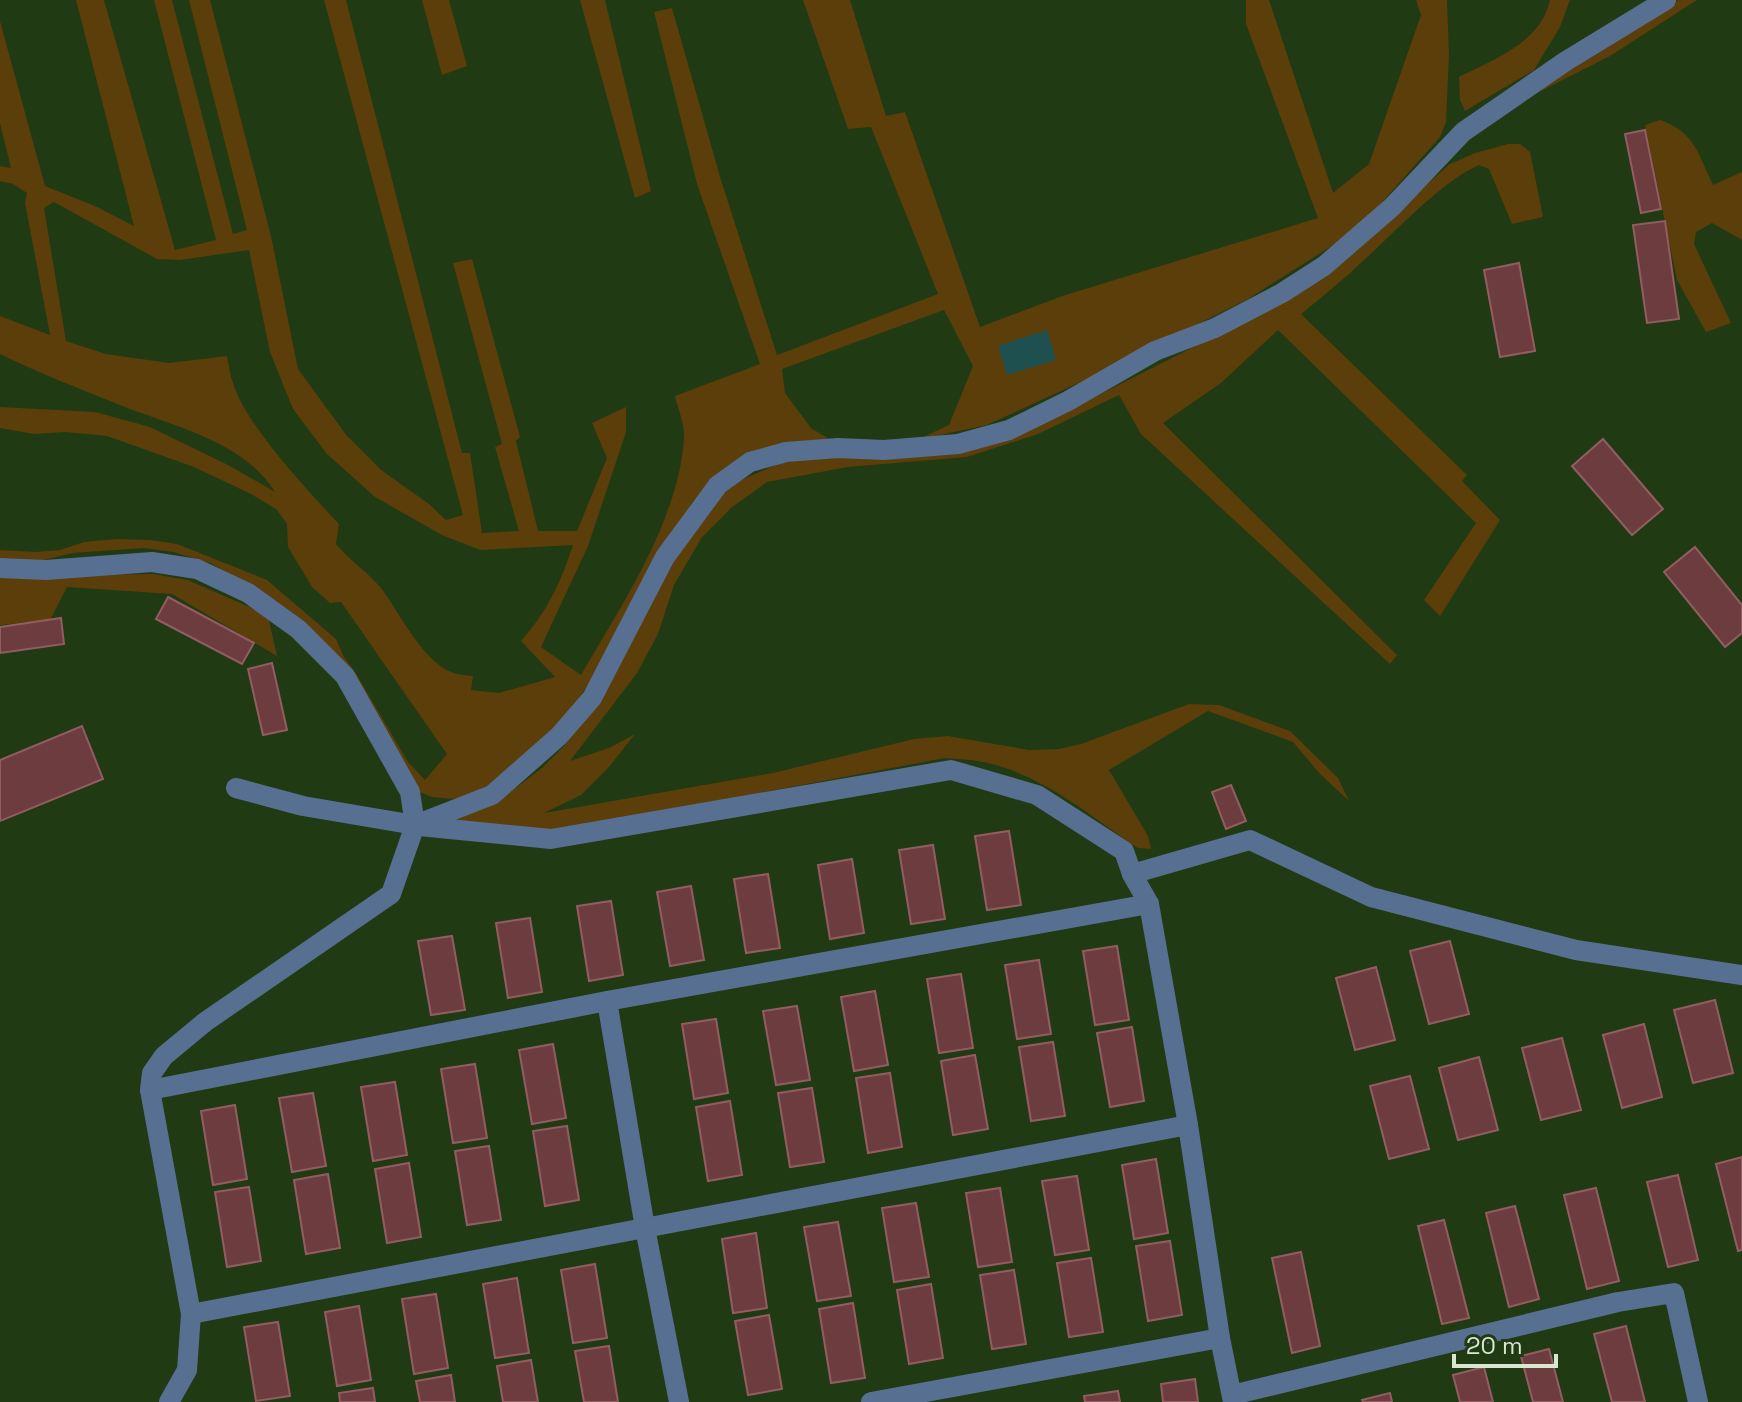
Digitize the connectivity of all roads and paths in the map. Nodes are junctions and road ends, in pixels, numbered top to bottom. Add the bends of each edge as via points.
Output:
1 (1666, 0) edge
2 (0, 568) edge
3 (236, 788) dead end
4 (415, 825) junction
5 (1132, 874) junction
6 (1149, 904) junction
7 (1742, 975) edge
8 (607, 1001) junction
9 (150, 1090) junction
10 (1188, 1125) junction
11 (645, 1228) junction
12 (191, 1314) junction
13 (1220, 1338) junction
14 (1233, 1398) edge
15 (169, 1402) edge
16 (679, 1402) edge
17 (871, 1402) edge
18 (1698, 1402) edge

1 - 4 street via 1463,132 1392,207 1324,266 1215,328 1155,351 1009,430 958,444 786,452 750,462 718,485 665,557 592,698 559,736 492,795
2 - 4 street via 152,562 197,569 248,593 298,629 345,676 410,792
3 - 4 street via 303,806
4 - 5 street via 551,839 951,770 1037,795 1124,851
4 - 9 street via 391,894 205,1022 164,1056 152,1073
5 - 6 street
5 - 7 street via 1250,840 1371,897 1576,950
6 - 8 street
6 - 10 street
8 - 9 street
8 - 11 street
9 - 12 street
10 - 11 street
10 - 13 street
11 - 12 street
11 - 16 street
12 - 15 street via 187,1370
13 - 14 street
13 - 17 street
14 - 18 street via 1618,1302 1674,1293

